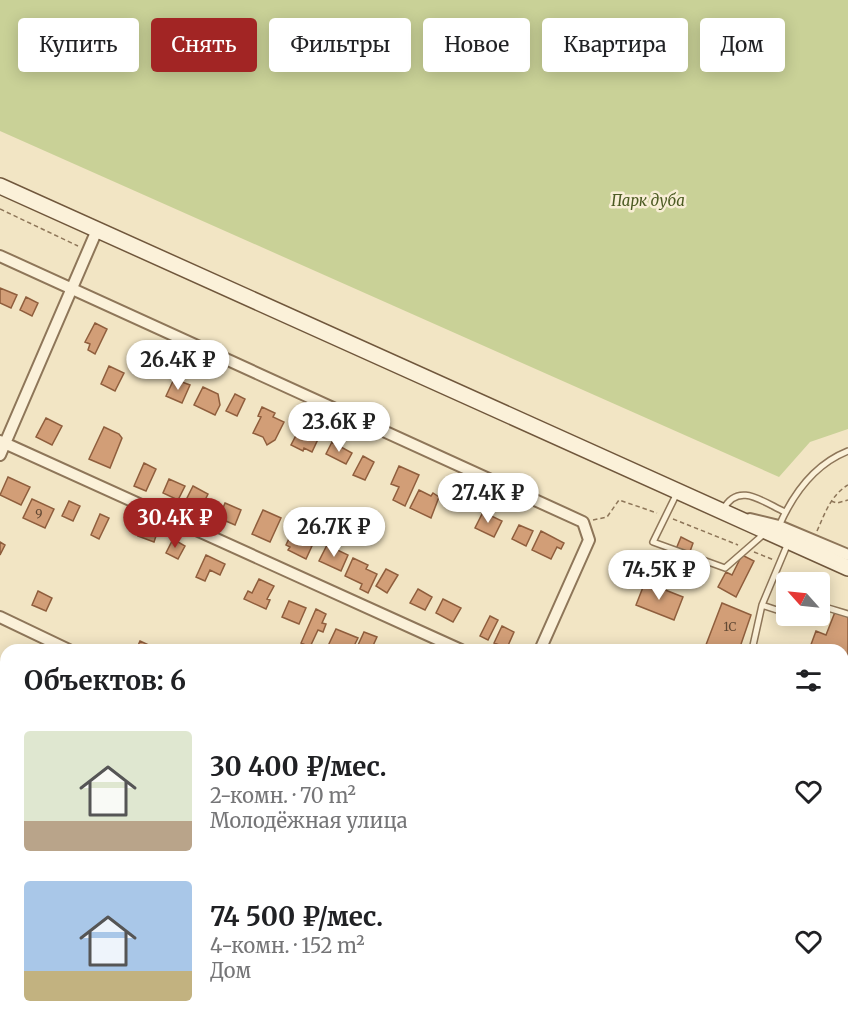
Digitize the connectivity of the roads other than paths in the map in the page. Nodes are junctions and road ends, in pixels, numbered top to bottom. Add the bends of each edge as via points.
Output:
1 (0, 186) edge
2 (97, 230) junction
3 (0, 256) edge
4 (72, 289) junction
5 (3, 442) edge
6 (848, 451) edge
7 (0, 455) edge
8 (677, 491) junction
9 (723, 512) junction
10 (785, 512) junction
11 (773, 529) junction
12 (788, 541) junction
13 (848, 555) edge
14 (848, 568) edge
15 (762, 604) junction
16 (776, 609) edge
17 (830, 609) edge
18 (848, 614) edge
19 (0, 617) edge
20 (56, 644) edge
21 (448, 644) edge
22 (543, 644) edge
23 (753, 644) edge

1 - 2 main road
2 - 4 street
2 - 8 main road
3 - 4 street
4 - 5 street
4 - 22 street via 583,522 589,540
5 - 7 street
5 - 21 street
6 - 10 lane via 818,468
8 - 9 main road
8 - 11 lane via 653,542 725,568
9 - 10 lane via 735,496 745,494
9 - 11 main road
10 - 11 lane
11 - 12 main road
11 - 13 street
12 - 14 main road
12 - 15 lane
15 - 16 lane
15 - 23 lane
17 - 18 lane
19 - 20 street

